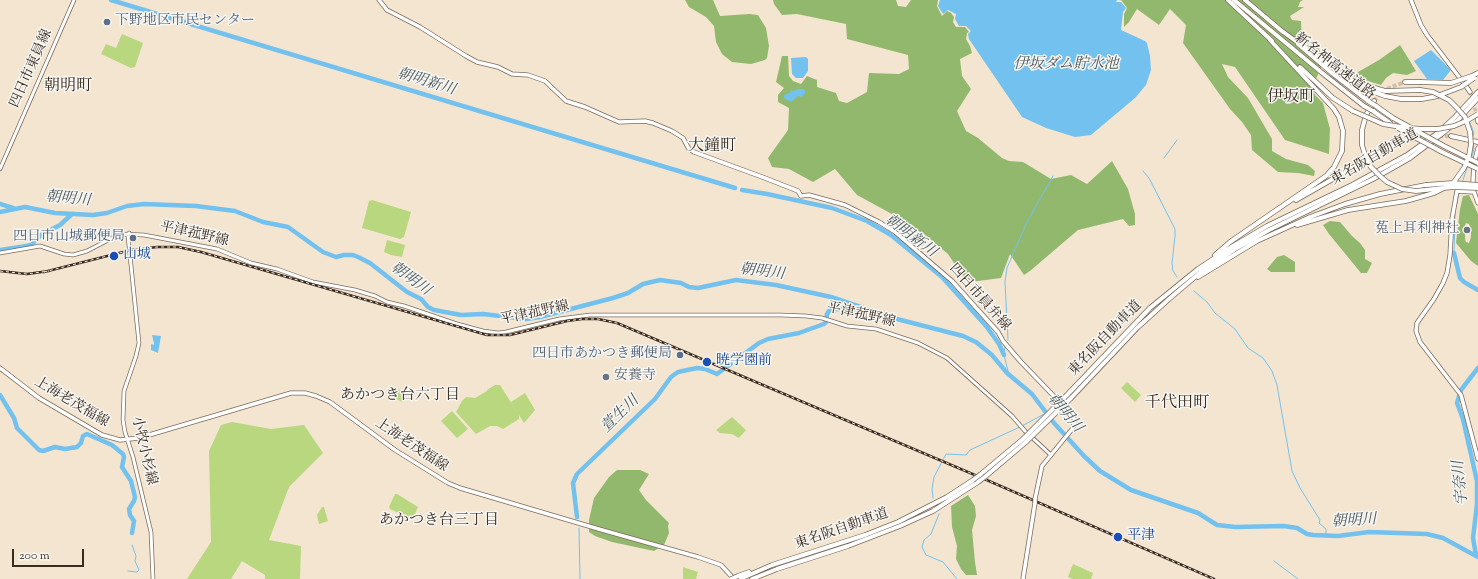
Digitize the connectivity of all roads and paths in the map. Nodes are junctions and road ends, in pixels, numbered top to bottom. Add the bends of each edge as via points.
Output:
1 (74, 0) edge
2 (379, 0) edge
3 (1228, 0) edge
4 (1234, 0) edge
5 (1245, 0) edge
6 (1411, 0) edge
7 (1282, 31) junction
8 (1270, 40) junction
9 (1343, 76) junction
10 (1476, 76) edge
11 (1405, 82) tunnel mouth
12 (1470, 92) tunnel mouth
13 (1478, 92) edge
14 (1478, 98) edge
15 (1374, 101) tunnel mouth
16 (1477, 115) edge
17 (1478, 122) edge
18 (1451, 136) tunnel mouth
19 (1419, 137) dead end
20 (1478, 142) edge
21 (1478, 148) edge
22 (1478, 163) edge
23 (0, 169) edge
24 (1478, 169) edge
25 (1478, 187) edge
26 (1474, 192) junction
27 (1478, 203) edge
28 (1280, 208) junction
29 (1275, 232) junction
30 (129, 233) junction
31 (0, 253) edge
32 (1198, 269) junction
33 (1169, 299) junction
34 (0, 368) edge
35 (127, 440) junction
36 (1025, 440) junction
37 (1052, 453) junction
38 (1478, 459) edge
39 (793, 563) junction
40 (737, 578) edge
41 (154, 579) edge
42 (752, 579) edge
43 (759, 579) edge
44 (1023, 579) edge

1 - 23 main road, 四日市東員線
2 - 37 main road, 四日市員弁線 via 387,10 477,62 498,67 512,74 545,80 566,101 619,122 653,123 683,138 688,149 694,152 798,191 801,196 809,195 845,205 879,222 905,240 952,281 1021,362 1071,413 1075,421 1073,428
3 - 8 highway
4 - 24 highway, 新名神高速道路, bridge via 1364,106 1427,144
5 - 7 highway, 新名神高速道路
6 - 12 main road via 1428,35
7 - 9 highway
7 - 22 highway, 新名神高速道路, bridge via 1332,74 1393,118
8 - 16 highway, bridge via 1326,91 1353,111 1383,124 1438,129 1454,126
8 - 28 highway via 1331,105 1341,121 1343,136 1340,156 1330,171
9 - 10 highway, bridge via 1362,88 1386,96 1415,99 1438,96 1461,87
9 - 29 highway, bridge via 1378,90 1420,90 1433,92 1449,100 1464,117 1470,132 1471,144 1464,168 1454,182 1434,193 1348,210
10 - 11 highway, bridge via 1451,83
13 - 32 highway, 東名阪自動車道 via 1449,123 1407,155 1261,229
14 - 33 highway, 東名阪自動車道 via 1457,121 1410,158 1252,239 1202,271
15 - 25 highway, bridge via 1366,115 1362,145 1371,166 1387,182 1402,189 1416,191
16 - 17 main road
18 - 20 highway, bridge
19 - 28 highway via 1403,141 1380,152
21 - 26 main road via 1473,173
25 - 29 highway, bridge via 1453,184 1426,185 1386,193 1345,204
26 - 27 main road
26 - 38 main road via 1457,191 1445,278 1419,320 1416,335 1460,394
28 - 32 highway via 1230,242
29 - 33 highway via 1239,251
30 - 31 main road, 平津菰野線 via 118,235 87,251 73,255 40,246
30 - 35 main road, 小牧小杉線 via 139,344 124,391 123,420
30 - 37 main road, 平津菰野線 via 217,249 251,263 278,269 313,282 355,290 457,324 494,333 590,315 787,315 822,318 847,326 876,329 918,343 952,362
32 - 36 highway, 東名阪自動車道, bridge via 1150,308
33 - 36 highway, 東名阪自動車道, bridge via 1137,328 1071,398
34 - 35 main road, 上海老茂福線 via 39,398 102,435
35 - 40 main road, 上海老茂福線 via 291,393 309,394 330,402 395,450 448,483 698,557 721,565
35 - 41 main road, 小牧小杉線 via 151,532
36 - 39 highway, 東名阪自動車道, bridge via 978,482 917,519 878,535
36 - 40 highway, 東名阪自動車道, bridge via 973,480 898,522
37 - 44 main road, 四日市員弁線 via 1042,466
39 - 42 highway, 東名阪自動車道
39 - 43 highway

